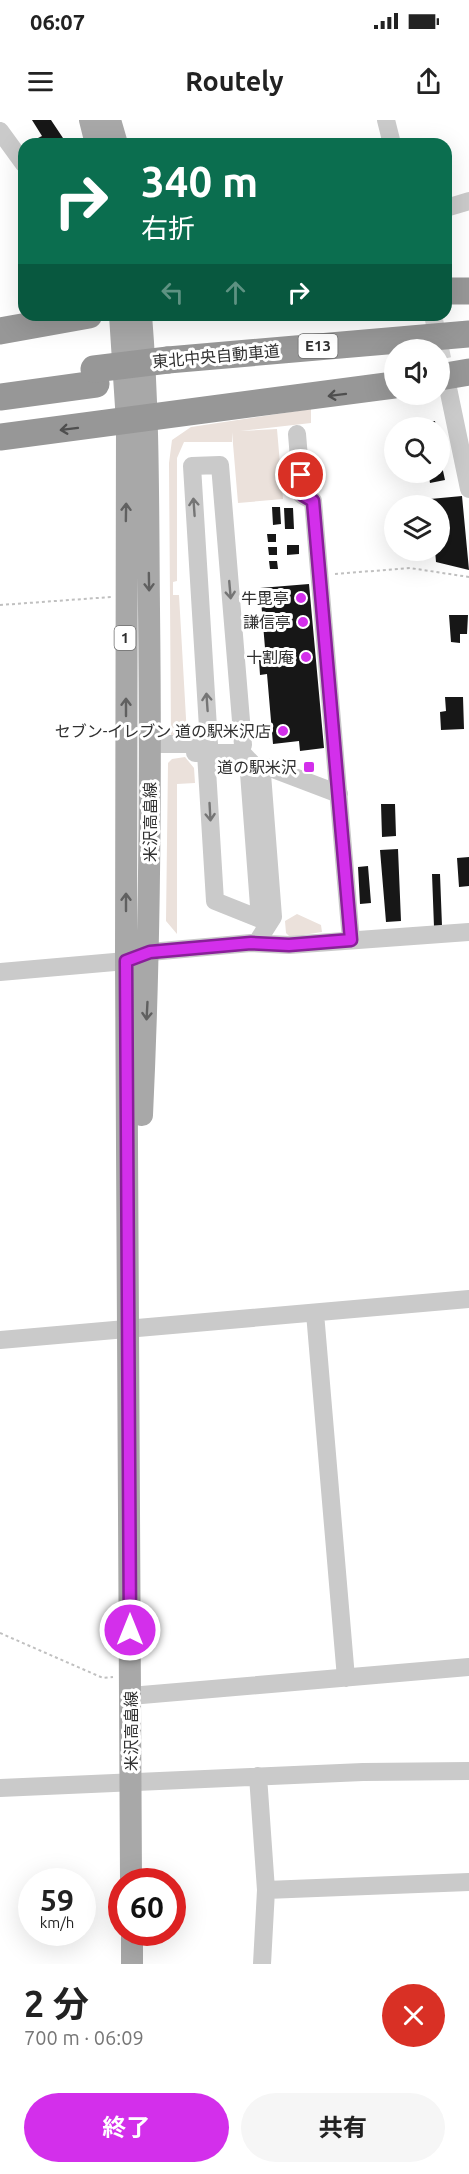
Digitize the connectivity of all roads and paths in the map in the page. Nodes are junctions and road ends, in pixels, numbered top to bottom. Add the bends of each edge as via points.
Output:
1 (90, 120) edge
2 (110, 120) edge
3 (386, 120) edge
4 (0, 131) edge
5 (94, 138) edge
6 (115, 138) edge
7 (390, 138) edge
8 (18, 156) edge
9 (469, 201) edge
10 (452, 206) edge
11 (452, 291) edge
12 (469, 291) edge
13 (55, 321) edge
14 (121, 321) edge
15 (141, 321) edge
16 (0, 331) edge
17 (469, 334) edge
18 (469, 347) edge
19 (450, 349) edge
20 (384, 355) edge
21 (168, 366) junction
22 (95, 376) junction
23 (452, 379) tunnel mouth
24 (0, 383) edge
25 (384, 387) edge
26 (0, 397) edge
27 (137, 421) junction
28 (297, 434) dead end
29 (0, 437) edge
30 (469, 489) edge
31 (331, 574) dead end
32 (469, 577) edge
33 (125, 596) junction
34 (0, 605) edge
35 (151, 748) junction
36 (208, 748) junction
37 (246, 752) junction
38 (268, 767) junction
39 (339, 794) junction
40 (469, 932) edge
41 (351, 940) junction
42 (256, 943) junction
43 (281, 945) junction
44 (150, 952) junction
45 (126, 961) junction
46 (0, 972) edge
47 (469, 1299) edge
48 (315, 1313) junction
49 (130, 1329) junction
50 (0, 1340) edge
51 (0, 1633) edge
52 (469, 1667) edge
53 (346, 1678) junction
54 (130, 1686) junction
55 (469, 1771) edge
56 (258, 1776) junction
57 (131, 1782) junction
58 (0, 1788) edge
59 (131, 1868) edge
60 (469, 1882) edge
61 (266, 1890) junction
62 (132, 1946) edge
63 (132, 1964) edge
64 (262, 1964) edge

1 - 5 main road
2 - 6 main road
3 - 7 street
4 - 8 street
9 - 10 street
11 - 12 highway
13 - 16 highway
14 - 27 main road, 米沢高畠線 / 1
15 - 27 main road, 米沢高畠線 / 1
17 - 21 highway, 東北中央自動車道 / E13
18 - 19 highway
20 - 21 highway, 東北中央自動車道 / E13
21 - 22 highway, 東北中央自動車道 / E13, bridge
22 - 24 highway, 東北中央自動車道 / E13
22 - 26 highway, 東北中央自動車道 / E13
23 - 30 street
25 -> 27 highway
27 -> 29 highway
33 -> 27 main road, 米沢高畠線 / 1
27 -> 35 main road, 米沢高畠線 / 1
28 - 39 street via 303,495 313,501
31 - 32 path via 410,568
33 - 34 path
45 -> 33 main road, 米沢高畠線 / 1
35 - 36 street
35 - 44 main road, 米沢高畠線 / 1
36 - 37 street
36 -> 37 street via 215,901 260,919
36 -> 37 street via 192,466 220,465
37 - 38 street
37 - 42 street via 262,774 273,917
38 - 39 street
38 - 43 street
39 - 41 street
40 - 41 street
41 - 43 street
42 - 43 street
42 - 44 street
44 - 45 street
44 -> 49 main road, 米沢高畠線 / 1
45 - 46 street
45 - 49 main road, 米沢高畠線 / 1
47 - 48 street
48 - 49 street
48 - 53 street
49 - 50 street
49 - 54 main road, 米沢高畠線 / 1
51 - 54 path
52 - 53 street
53 - 54 street
54 - 57 main road, 米沢高畠線 / 1
55 - 56 street
56 - 57 street
56 - 61 street
57 - 58 street
57 - 59 main road, 米沢高畠線 / 1
60 - 61 street
61 - 64 street
62 - 63 main road

